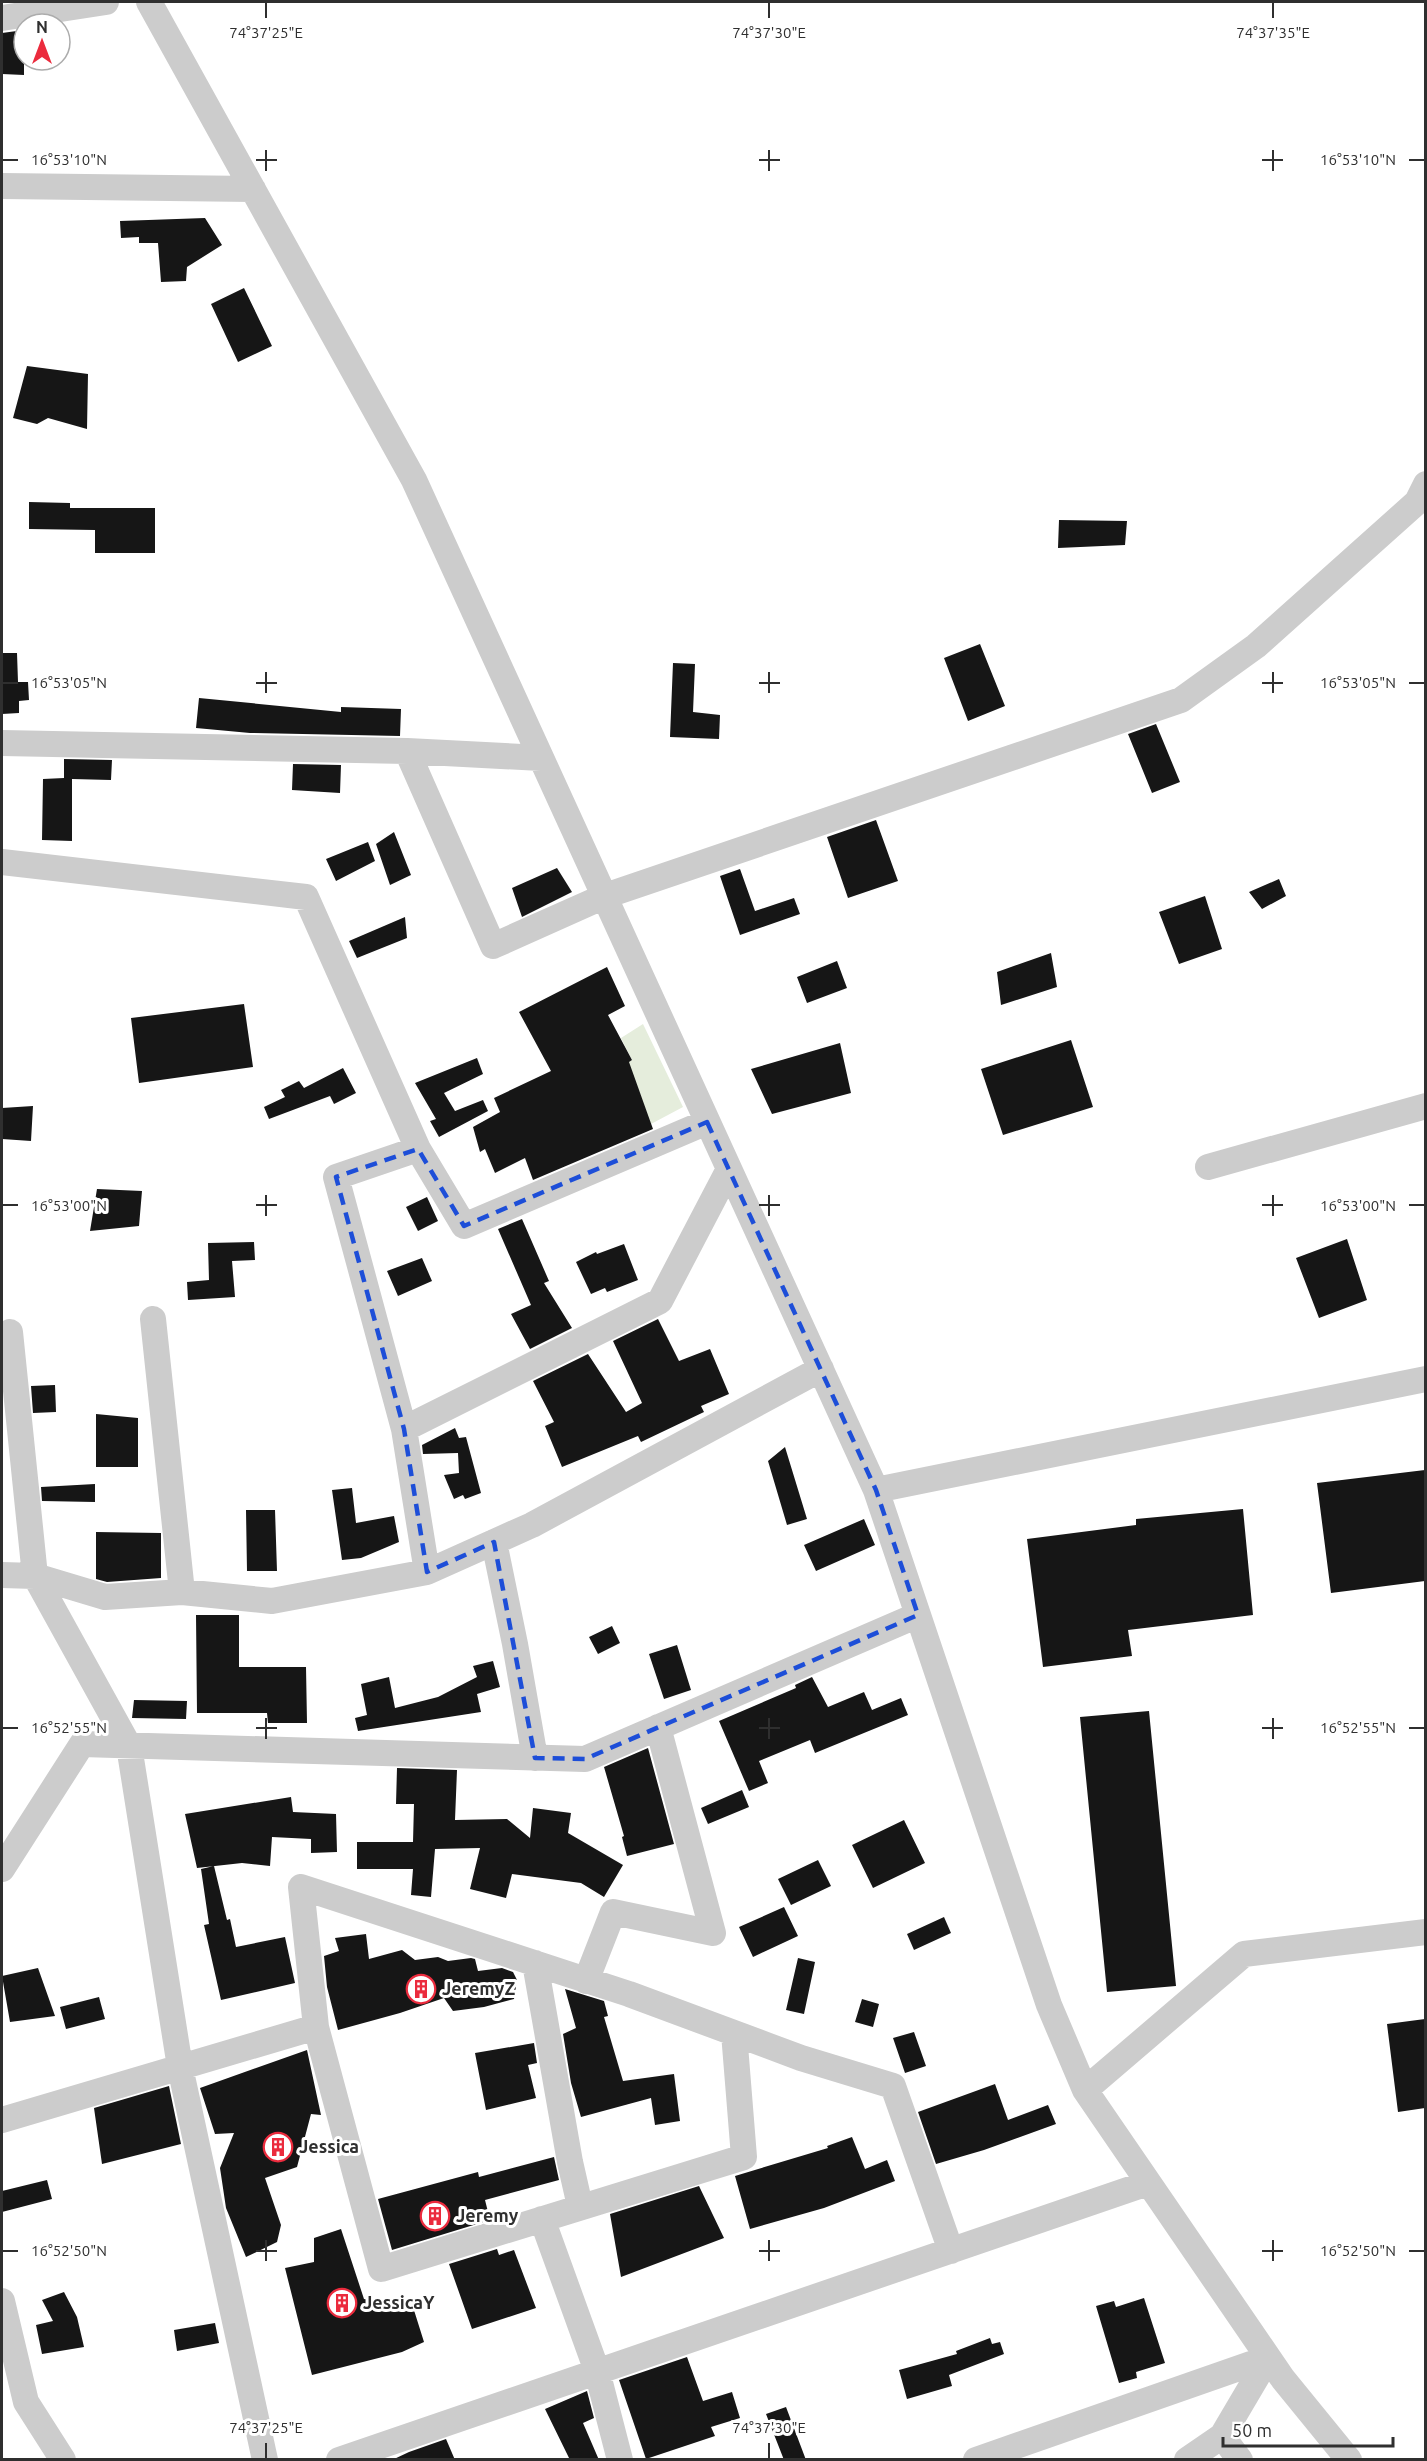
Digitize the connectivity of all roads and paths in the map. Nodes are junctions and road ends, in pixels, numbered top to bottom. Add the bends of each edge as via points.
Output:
1 (106, 2) edge
2 (149, 2) edge
3 (2, 18) edge
4 (2, 186) edge
5 (253, 189) junction
6 (1425, 484) edge
7 (2, 743) edge
8 (407, 751) junction
9 (541, 758) junction
10 (2, 862) edge
11 (604, 896) junction
12 (1425, 1106) edge
13 (707, 1122) junction
14 (418, 1149) junction
15 (1208, 1167) dead end
16 (729, 1169) junction
17 (153, 1319) dead end
18 (10, 1332) dead end
19 (821, 1369) junction
20 (1425, 1379) edge
21 (404, 1429) junction
22 (876, 1490) junction
23 (494, 1542) junction
24 (427, 1572) junction
25 (2, 1575) edge
26 (35, 1576) junction
27 (182, 1592) junction
28 (918, 1615) junction
29 (658, 1728) junction
30 (129, 1746) junction
31 (535, 1758) junction
32 (2, 1869) edge
33 (1425, 1932) edge
34 (535, 1963) junction
35 (586, 1982) junction
36 (316, 2027) junction
37 (734, 2033) junction
38 (180, 2067) junction
39 (1085, 2090) junction
40 (2, 2120) edge
41 (1148, 2183) junction
42 (580, 2206) junction
43 (542, 2219) junction
44 (951, 2251) junction
45 (2, 2301) edge
46 (1268, 2358) junction
47 (597, 2371) junction
48 (1221, 2436) junction
49 (63, 2460) edge
50 (265, 2460) edge
51 (339, 2460) edge
52 (620, 2460) edge
53 (976, 2460) edge
54 (1187, 2460) edge
55 (1240, 2460) edge
56 (1349, 2460) edge

1 - 3 street
2 - 5 street
4 - 5 street
5 - 9 street via 414,480
6 - 11 street via 1417,502 1256,646 1180,700
7 - 8 street
8 - 9 street
8 - 11 street via 493,946
9 - 11 street
10 - 14 street via 306,897
11 - 13 street
12 - 15 street
13 - 14 street via 464,1226
13 - 16 street
14 - 21 street via 336,1177
16 - 19 street
16 - 21 street via 660,1301
17 - 27 street
18 - 26 street
19 - 22 street
19 - 23 street
20 - 22 street
21 - 24 street
22 - 28 street
23 - 24 street
23 - 31 street
24 - 27 street via 272,1601
25 - 26 street
26 - 27 street via 105,1597
26 - 30 street
28 - 29 street
28 - 39 street via 1049,2005
29 - 31 street via 585,1760
29 - 35 street via 713,1933 613,1912
30 - 31 street
30 - 32 street via 82,1744
30 - 38 street
33 - 39 street via 1244,1954
34 - 35 street
34 - 36 street via 301,1887
34 - 42 street
35 - 37 street
36 - 38 street
36 - 43 street via 381,2269
37 - 42 street via 744,2157
37 - 44 street via 893,2086
38 - 40 street
38 - 50 street
39 - 41 street
41 - 44 street
41 - 46 street
42 - 43 street
43 - 47 street
44 - 47 street
45 - 49 street via 26,2402
46 - 48 street
46 - 53 street
46 - 56 street
47 - 51 street
47 - 52 street
48 - 54 street
48 - 55 street

